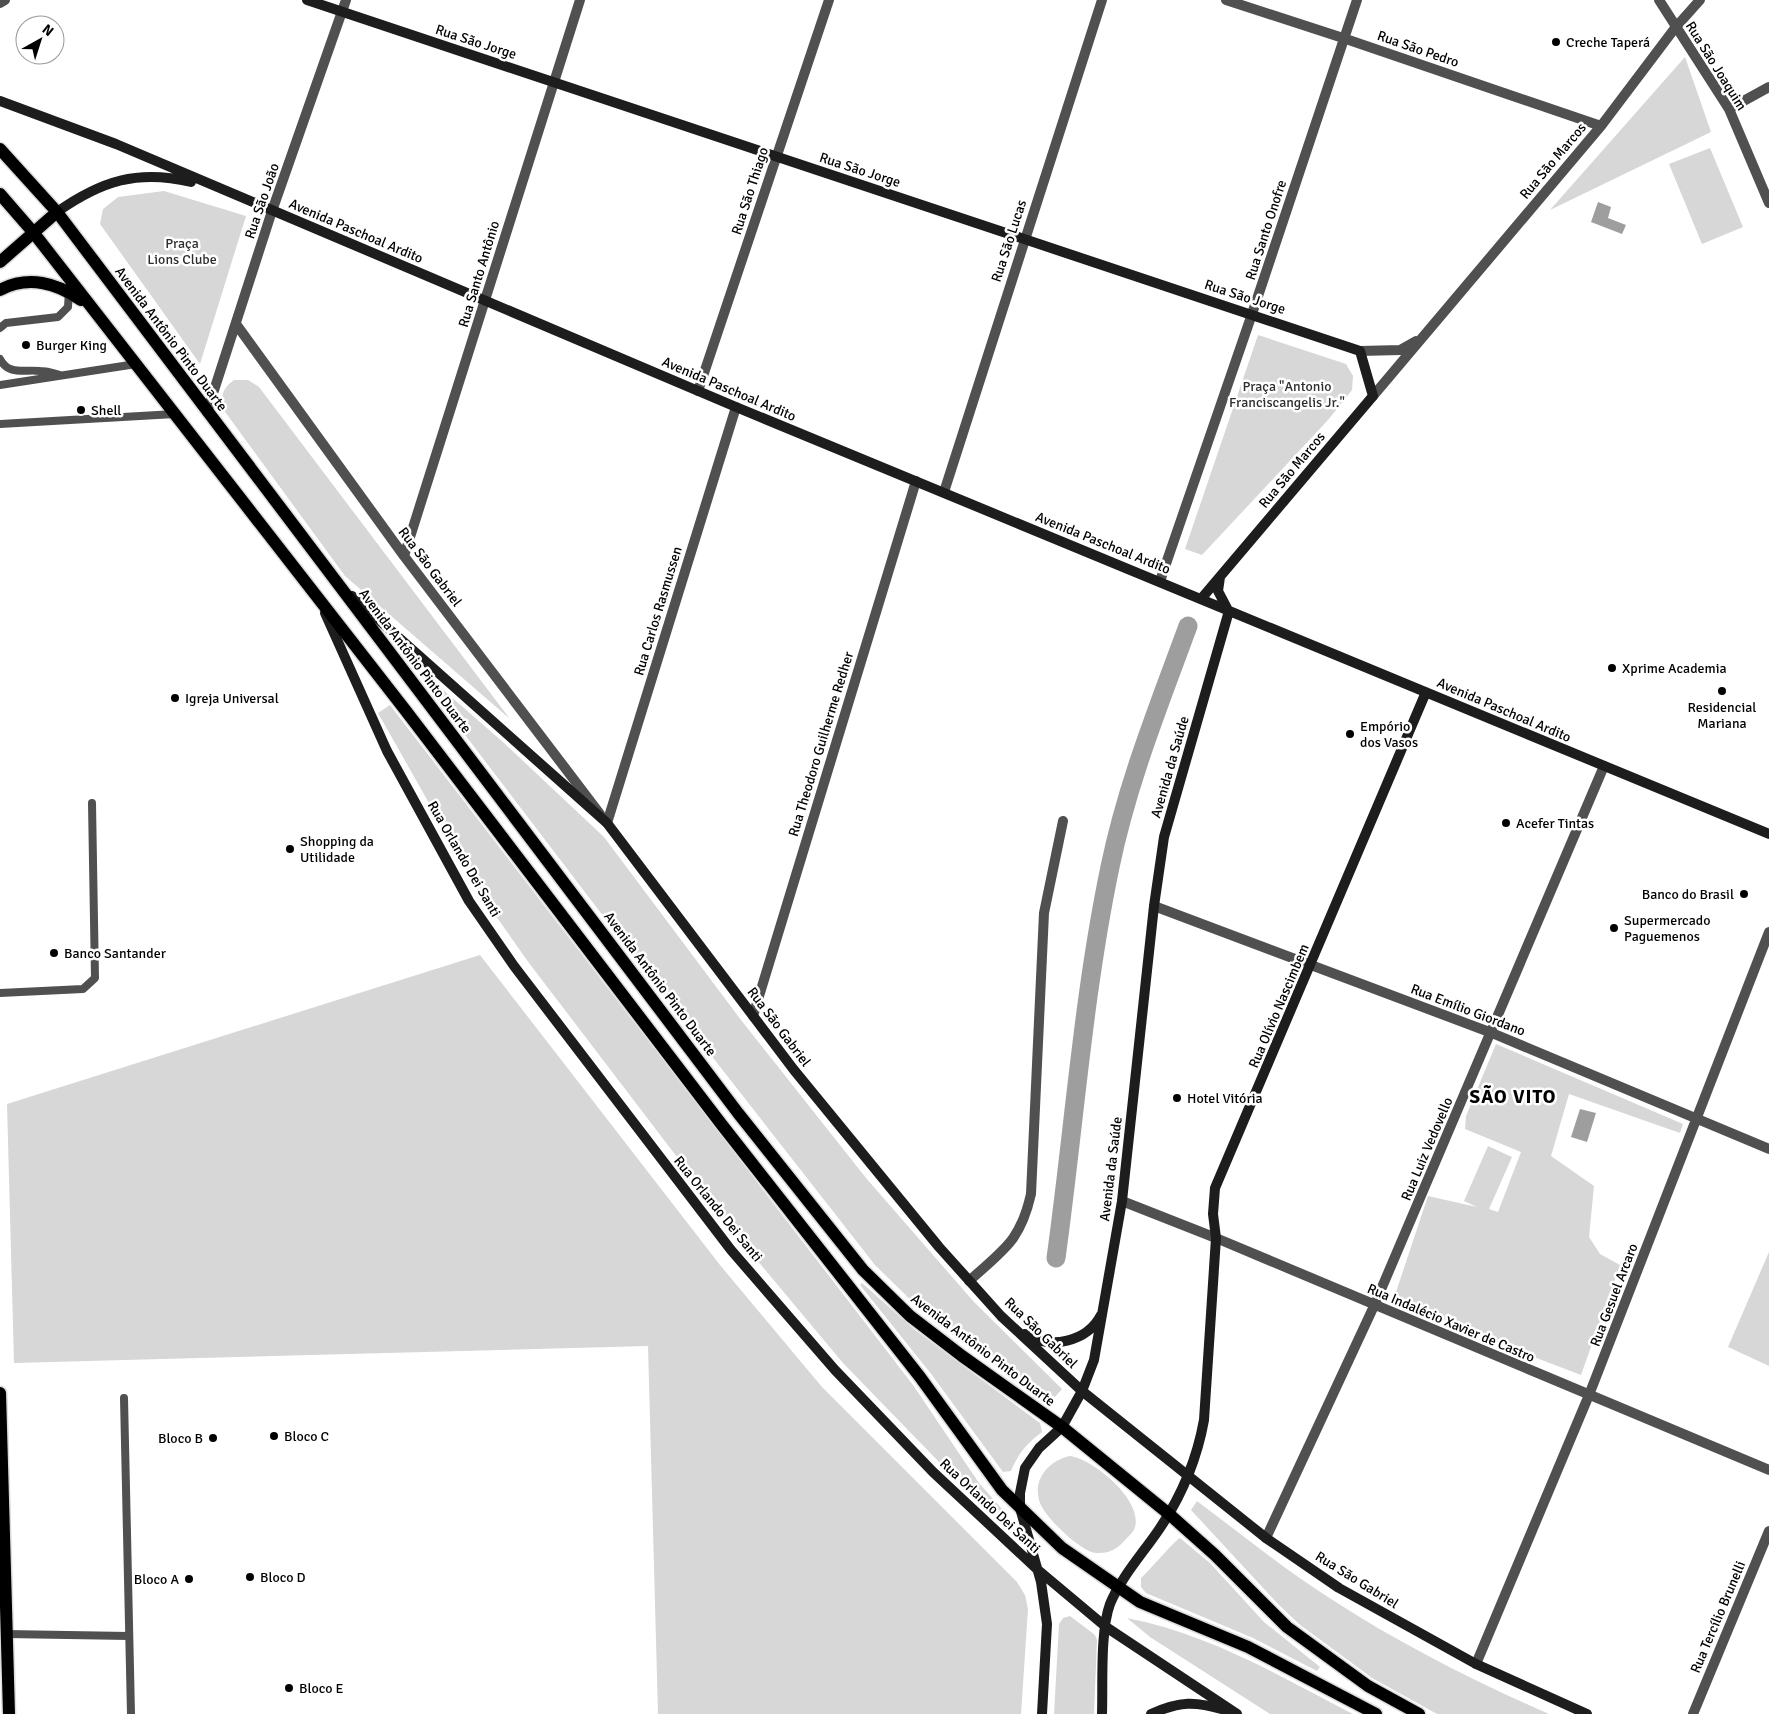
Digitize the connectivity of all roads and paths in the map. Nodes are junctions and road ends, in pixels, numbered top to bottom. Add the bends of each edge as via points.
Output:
1 (5, 0) edge
2 (308, 0) edge
3 (346, 0) edge
4 (580, 0) edge
5 (829, 0) edge
6 (1102, 0) edge
7 (1226, 0) edge
8 (1357, 0) edge
9 (1659, 0) edge
10 (1700, 0) edge
11 (0, 3) edge
12 (342, 11) junction
13 (1676, 28) junction
14 (1343, 38) junction
15 (554, 82) junction
16 (1769, 88) edge
17 (0, 101) edge
18 (1729, 109) junction
19 (1601, 126) junction
20 (0, 149) edge
21 (776, 156) junction
22 (219, 189) junction
23 (0, 194) edge
24 (1769, 203) edge
25 (272, 211) junction
26 (57, 212) junction
27 (33, 232) junction
28 (1024, 239) junction
29 (0, 262) edge
30 (0, 290) edge
31 (69, 291) junction
32 (485, 301) junction
33 (91, 307) junction
34 (1252, 314) junction
35 (236, 324) junction
36 (0, 328) edge
37 (1423, 337) junction
38 (1360, 351) junction
39 (0, 359) edge
40 (136, 364) junction
41 (65, 376) junction
42 (0, 385) edge
43 (698, 391) junction
44 (1373, 396) junction
45 (736, 407) junction
46 (207, 412) junction
47 (175, 414) junction
48 (0, 424) edge
49 (916, 481) junction
50 (944, 492) junction
51 (404, 556) junction
52 (1220, 576) junction
53 (1160, 581) junction
54 (336, 582) junction
55 (1201, 599) junction
56 (321, 602) junction
57 (1229, 611) junction
58 (1426, 692) junction
59 (1604, 766) junction
60 (92, 803) dead end
61 (1063, 821) dead end
62 (607, 823) junction
63 (1769, 834) edge
64 (1154, 906) junction
65 (1769, 932) edge
66 (1312, 965) junction
67 (0, 993) edge
68 (752, 1016) junction
69 (1492, 1033) junction
70 (1697, 1118) junction
71 (1769, 1148) edge
72 (1122, 1201) junction
73 (1216, 1238) junction
74 (969, 1281) junction
75 (1374, 1306) junction
76 (1105, 1307) junction
77 (1014, 1328) junction
78 (1082, 1391) junction
79 (0, 1393) edge
80 (1589, 1395) junction
81 (124, 1398) dead end
82 (1062, 1427) junction
83 (1769, 1470) edge
84 (1188, 1478) junction
85 (1020, 1508) junction
86 (1169, 1514) junction
87 (1769, 1531) edge
88 (1266, 1538) junction
89 (1038, 1570) junction
90 (1119, 1590) junction
91 (1106, 1626) junction
92 (6, 1634) junction
93 (129, 1636) junction
94 (1476, 1664) junction
95 (8, 1714) edge
96 (131, 1714) edge
97 (1042, 1714) edge
98 (1102, 1714) edge
99 (1152, 1714) edge
100 (1237, 1714) edge
101 (1376, 1714) edge
102 (1419, 1714) edge
103 (1587, 1714) edge
104 (1693, 1714) edge

1 - 11 street
2 - 12 main road, Rua São Jorge
3 - 12 street, Rua São João
4 - 15 street, Rua Santo Antônio
5 - 21 street, Rua São Thiago
6 - 28 street, Rua São Lucas
7 - 14 street, Rua São Pedro
8 - 14 street, Rua Santo Onofre
9 - 13 street, Rua São Joaquim
10 - 13 street, Rua São Marcos
12 - 15 main road, Rua São Jorge
12 - 25 street, Rua São João
13 - 18 street, Rua São Joaquim
13 - 19 street, Rua São Marcos
14 - 19 street, Rua São Pedro
14 - 34 street, Rua Santo Onofre
15 - 21 main road, Rua São Jorge
15 - 32 street, Rua Santo Antônio
16 - 18 street
17 - 22 main road, Avenida Paschoal Ardito via 116,144
18 - 24 street, Rua São Joaquim
19 - 37 street, Rua São Marcos
20 - 26 main road, Avenida Antônio Pinto Duarte
21 - 28 main road, Rua São Jorge
21 - 43 street, Rua São Thiago
22 - 25 main road, Avenida Paschoal Ardito
22 - 26 main road, Avenida Paschoal Ardito via 169,177 141,176 94,190
23 - 27 main road
25 - 32 main road, Avenida Paschoal Ardito
25 - 35 street, Rua São João
26 - 27 main road
26 - 46 main road, Avenida Antônio Pinto Duarte
27 - 29 main road
27 - 33 main road
28 - 34 main road, Rua São Jorge
28 - 50 street, Rua São Lucas
30 - 31 main road via 23,282 40,282
31 - 33 main road
31 - 36 lane via 68,307 58,317 6,323
32 - 43 main road, Avenida Paschoal Ardito
32 - 51 street, Rua Santo Antônio
33 - 40 main road
34 - 38 main road, Rua São Jorge
34 - 53 street, Rua Santo Onofre
35 - 46 street, Rua São João
35 - 51 street, Rua São Gabriel
37 - 38 street, Rua São Marcos via 1400,350
37 - 44 street, Rua São Marcos
38 - 44 main road
39 - 41 lane via 3,365 15,371 39,370
40 - 41 lane
40 - 47 main road
41 - 42 lane
43 - 45 main road, Avenida Paschoal Ardito
44 - 52 main road, Rua São Marcos
45 - 49 main road, Avenida Paschoal Ardito
45 - 62 street, Rua Carlos Rasmussen
46 - 54 main road, Avenida Antônio Pinto Duarte
47 - 48 lane
47 - 56 main road
49 - 50 main road, Avenida Paschoal Ardito
49 - 68 street, Rua Theodoro Guilherme Redher
50 - 53 main road, Avenida Paschoal Ardito
51 - 62 street, Rua São Gabriel
52 - 55 main road, Rua São Marcos
52 - 57 main road via 1218,591
53 - 55 main road, Avenida Paschoal Ardito
54 - 62 main road, Rua São Gabriel
54 - 82 main road, Avenida Antônio Pinto Duarte via 738,1113 863,1270 910,1316
55 - 57 main road, Avenida Paschoal Ardito
56 - 85 main road via 722,1125 920,1377 984,1467
56 - 89 main road, Rua Orlando Dei Santi via 387,751 469,901 514,966 731,1250 835,1370 933,1472
57 - 58 main road, Avenida Paschoal Ardito
57 - 64 main road, Avenida da Saúde via 1164,837
58 - 59 main road, Avenida Paschoal Ardito
58 - 66 main road, Rua Olívio Nascimbem
59 - 63 main road, Avenida Paschoal Ardito
59 - 69 street, Rua Luiz Vedovello
60 - 67 lane via 95,978 83,989
61 - 74 street via 1044,913 1032,1194 1025,1220 1014,1240
62 - 68 main road, Rua São Gabriel
64 - 66 street, Rua Emílio Giordano
64 - 72 main road, Avenida da Saúde
65 - 70 street, Rua Gesuel Arcaro
66 - 69 street, Rua Emílio Giordano
66 - 73 main road, Rua Olívio Nascimbem via 1215,1188 1213,1214
68 - 74 main road, Rua São Gabriel via 874,1169
69 - 70 street, Rua Emílio Giordano
69 - 75 street, Rua Luiz Vedovello
70 - 71 street, Rua Emílio Giordano
70 - 80 street, Rua Gesuel Arcaro
72 - 73 street, Rua Indalécio Xavier de Castro
72 - 76 main road, Avenida da Saúde
73 - 75 street, Rua Indalécio Xavier de Castro
73 - 84 main road, Rua Olívio Nascimbem via 1204,1420 1199,1448
74 - 77 main road, Rua São Gabriel
75 - 80 street, Rua Indalécio Xavier de Castro
75 - 88 street, Rua Luiz Vedovello
76 - 77 main road via 1093,1327 1071,1340 1051,1342 1029,1337
76 - 78 main road, Avenida da Saúde via 1094,1360
77 - 78 main road, Rua São Gabriel
78 - 82 main road, Avenida da Saúde
78 - 84 main road, Rua São Gabriel
79 - 92 main road
80 - 83 street, Rua Indalécio Xavier de Castro
80 - 94 street, Rua Gesuel Arcaro
81 - 93 lane
82 - 85 main road, Avenida da Saúde via 1038,1448 1025,1468
82 - 86 main road, Avenida Antônio Pinto Duarte
84 - 86 main road, Rua Olívio Nascimbem
84 - 88 main road, Rua São Gabriel
85 - 89 main road, Avenida da Saúde
85 - 90 main road via 1062,1548
86 - 90 main road
86 - 102 main road, Avenida Antônio Pinto Duarte via 1287,1627 1355,1677
87 - 104 street, Rua Tercílio Brunelli
88 - 94 main road, Rua São Gabriel via 1338,1588
89 - 91 main road, Rua Orlando Dei Santi
89 - 97 main road, Avenida da Saúde via 1047,1624
90 - 91 main road via 1110,1607
90 - 101 main road via 1161,1612 1248,1647
91 - 98 main road
91 - 100 main road, Rua Orlando Dei Santi
92 - 93 lane
92 - 95 main road
93 - 96 lane
94 - 103 main road, Rua São Gabriel
99 - 100 main road via 1183,1703 1201,1703

